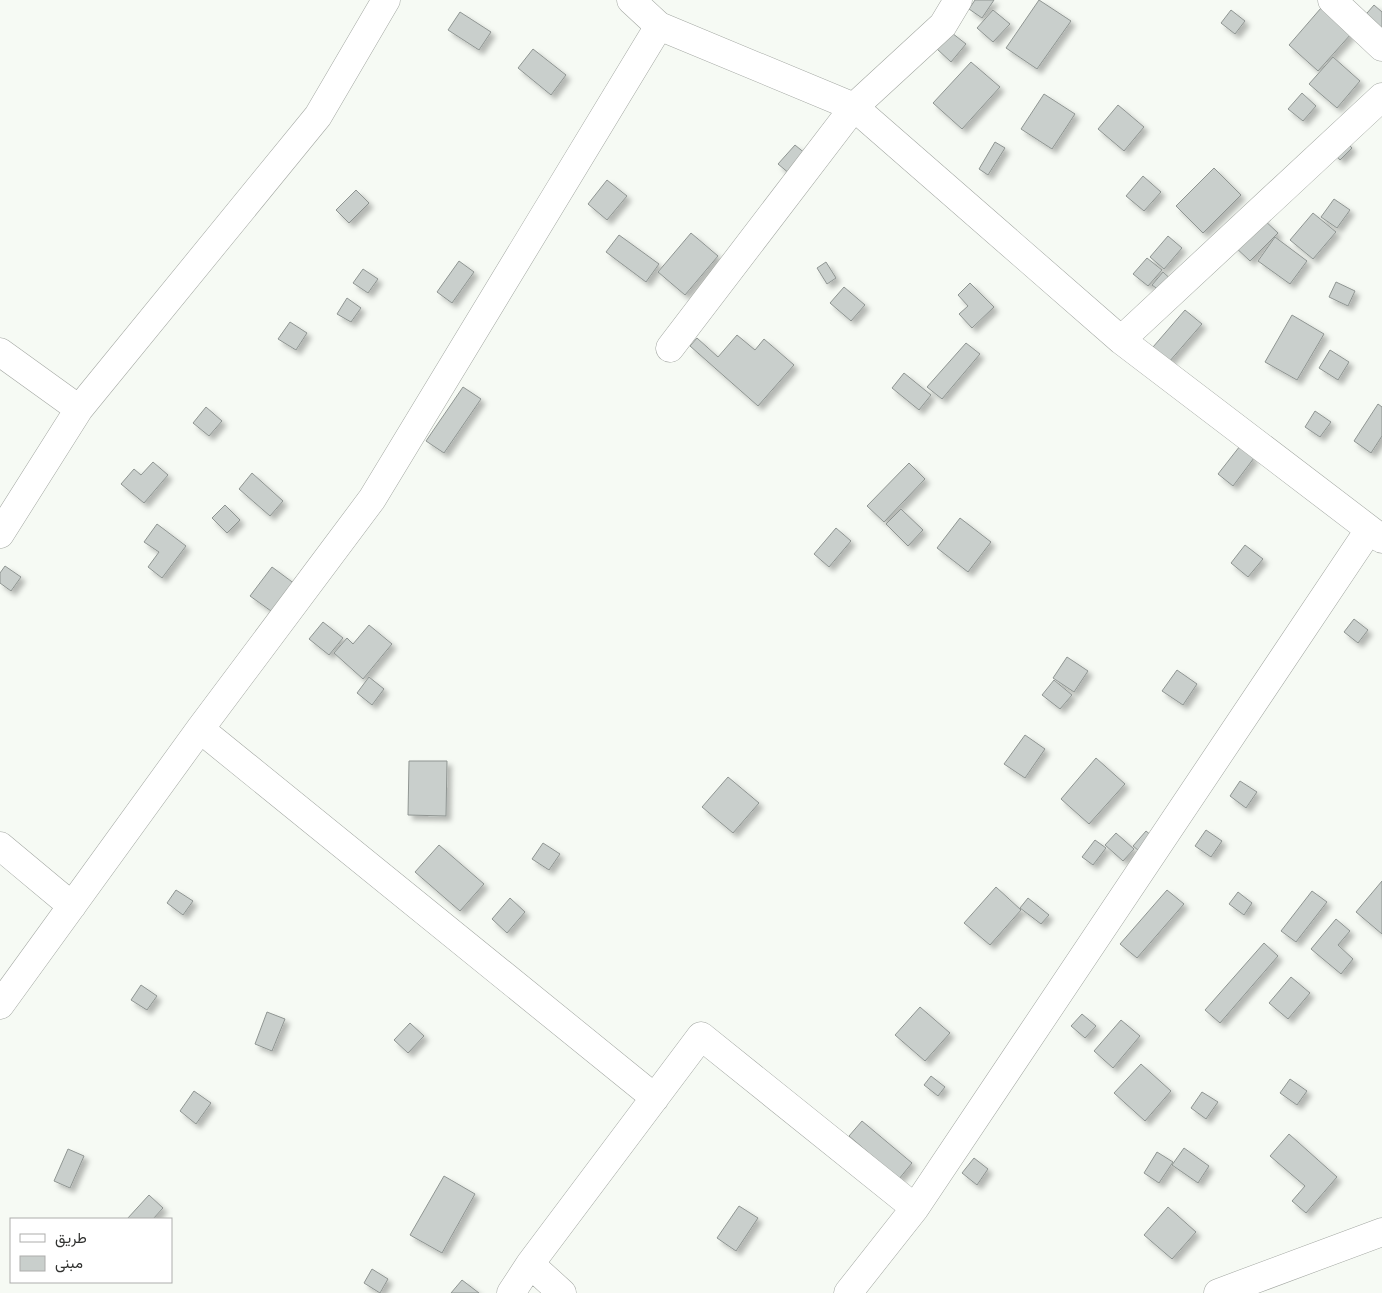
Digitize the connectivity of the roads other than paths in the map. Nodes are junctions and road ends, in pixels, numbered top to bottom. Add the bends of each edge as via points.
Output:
1 (386, 0) edge
2 (630, 0) edge
3 (958, 0) edge
4 (1332, 0) edge
5 (659, 26) junction
6 (1382, 47) edge
7 (1382, 98) edge
8 (854, 107) junction
9 (1121, 340) junction
10 (670, 348) dead end
11 (0, 352) edge
12 (79, 409) junction
13 (0, 534) edge
14 (1376, 534) edge
15 (200, 729) junction
16 (0, 846) edge
17 (72, 906) junction
18 (0, 1005) edge
19 (655, 1098) junction
20 (915, 1208) junction
21 (1382, 1232) edge
22 (530, 1264) junction
23 (511, 1293) edge
24 (562, 1293) edge
25 (848, 1293) edge
26 (1218, 1293) edge

1 - 12 street via 318,116
2 - 5 street
3 - 8 street via 943,25
4 - 6 street
5 - 8 street
5 - 15 street via 372,499
7 - 9 street
8 - 9 street
8 - 10 street
9 - 14 street
11 - 12 street
12 - 13 street
14 - 20 street
15 - 17 street
15 - 19 street
16 - 17 street
17 - 18 street
19 - 20 street via 701,1036
19 - 22 street
20 - 25 street
21 - 26 street
22 - 23 street
22 - 24 street

